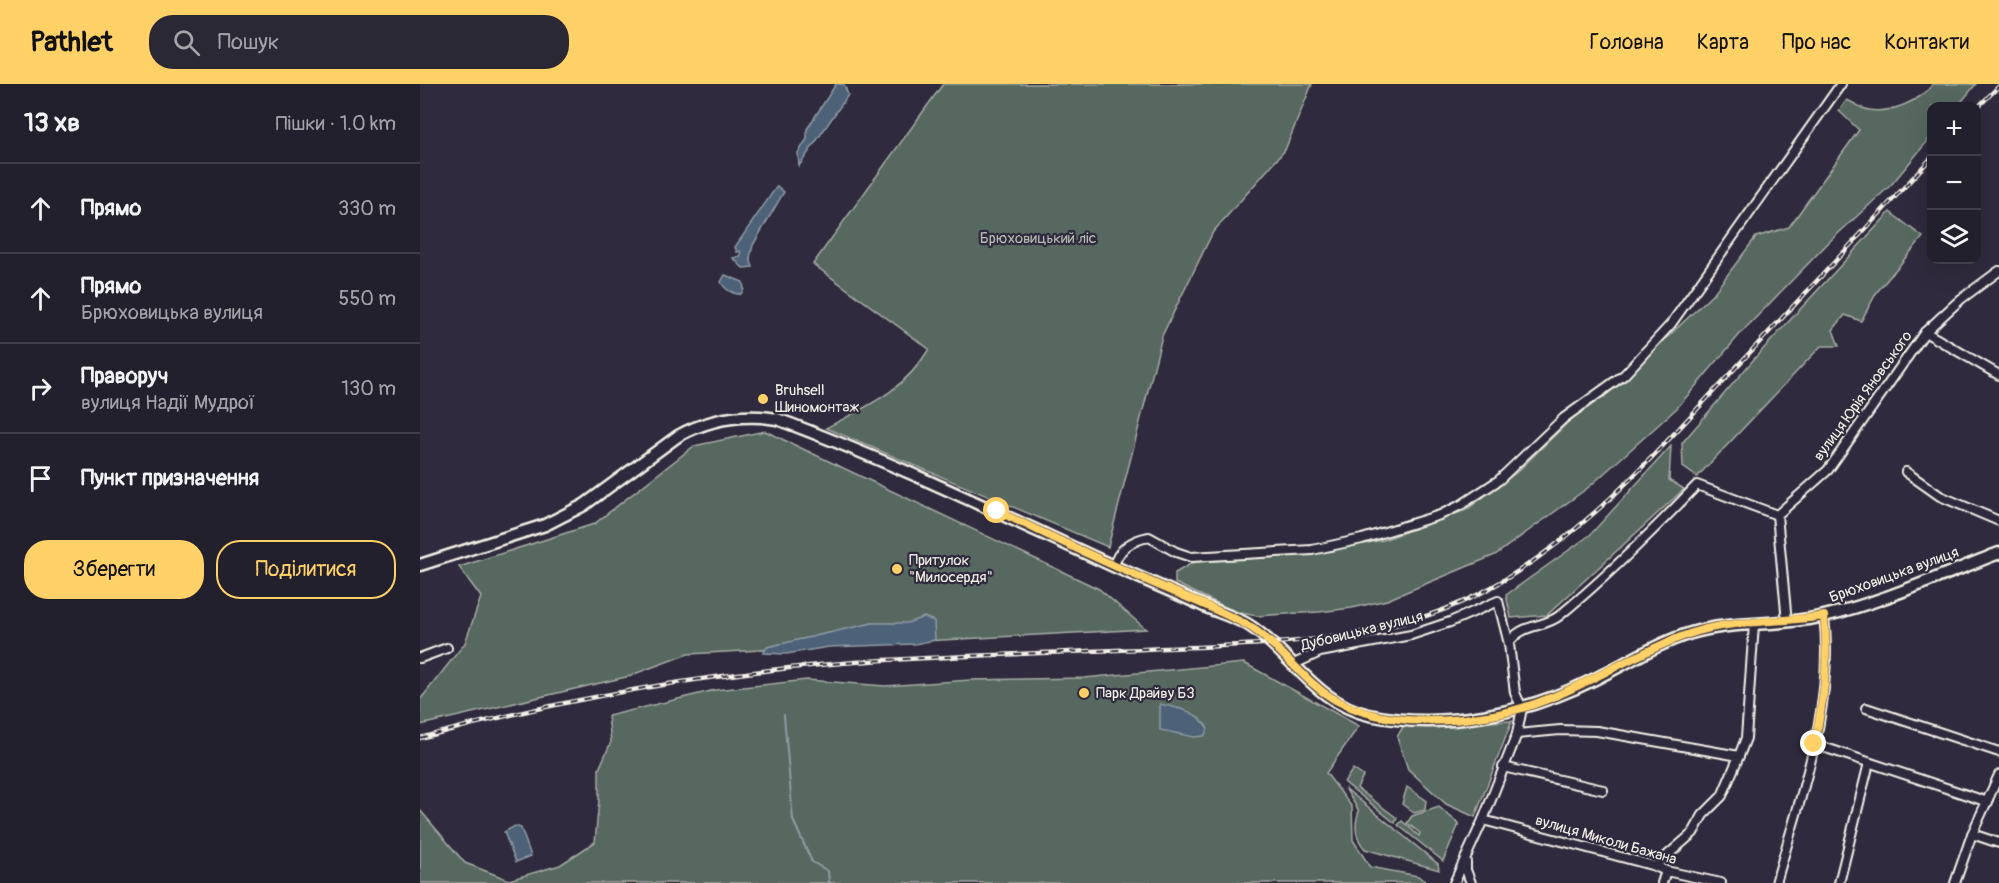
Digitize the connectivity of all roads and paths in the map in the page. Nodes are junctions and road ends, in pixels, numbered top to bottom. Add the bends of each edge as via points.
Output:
1 (1841, 84) edge
2 (1999, 270) edge
3 (1925, 332) junction
4 (1999, 375) edge
5 (1906, 472) dead end
6 (1777, 515) junction
7 (1999, 521) edge
8 (1999, 553) edge
9 (420, 565) edge
10 (1114, 566) junction
11 (1824, 616) junction
12 (1787, 622) junction
13 (1754, 624) junction
14 (1509, 644) junction
15 (447, 648) dead end
16 (420, 658) edge
17 (1292, 664) junction
18 (1522, 708) junction
19 (1866, 708) dead end
20 (1517, 734) junction
21 (1814, 744) junction
22 (1999, 752) edge
23 (1739, 756) junction
24 (1869, 763) junction
25 (1503, 767) junction
26 (1999, 775) edge
27 (1604, 790) dead end
28 (1988, 802) junction
29 (1484, 820) junction
30 (1972, 834) junction
31 (1999, 843) edge
32 (1467, 857) junction
33 (1654, 866) junction
34 (1666, 871) junction
35 (1454, 883) edge
36 (1471, 883) edge
37 (1662, 883) edge
38 (1721, 883) edge
39 (1776, 883) edge
40 (1839, 883) edge
41 (1955, 883) edge

1 - 10 street via 1671,324 1624,375 1564,418 1477,496 1440,515 1312,550 1191,557 1149,537 1137,539 1117,554
2 - 3 street, вулиця Юрія Яновського
3 - 4 street
3 - 6 street, вулиця Юрія Яновського via 1828,470
5 - 7 street via 1940,496
6 - 12 street
6 - 14 street via 1697,485 1606,578 1552,621 1522,630
8 - 11 main road, Брюховицька вулиця
9 - 10 main road, Брюховицька вулиця via 545,525 584,506 694,427 727,418 757,416 810,431
10 - 17 main road, Брюховицька вулиця via 1247,625
11 - 12 main road, Брюховицька вулиця
11 - 21 street via 1828,650
12 - 13 main road, Брюховицька вулиця
13 - 18 main road, Брюховицька вулиця via 1691,633 1591,681
13 - 23 street via 1746,738
14 - 17 street, Дубовицька вулиця via 1495,600 1450,622 1320,652
14 - 18 street, Дубовицька вулиця via 1515,693
15 - 16 street
17 - 18 main road, Брюховицька вулиця via 1331,699 1370,715 1460,719
18 - 20 street
19 - 22 street
20 - 23 street via 1597,731
20 - 25 street
21 - 24 street
21 - 39 street
23 - 33 street via 1722,796 1703,815 1693,833
24 - 28 street
24 - 40 street
25 - 27 street
25 - 29 street
26 - 28 street
28 - 30 street
29 - 32 street
29 - 33 street, вулиця Миколи Бажана
30 - 31 street
30 - 41 street
32 - 35 street
32 - 36 street
33 - 34 street, вулиця Миколи Бажана
34 - 37 street
34 - 38 street, вулиця Миколи Бажана

